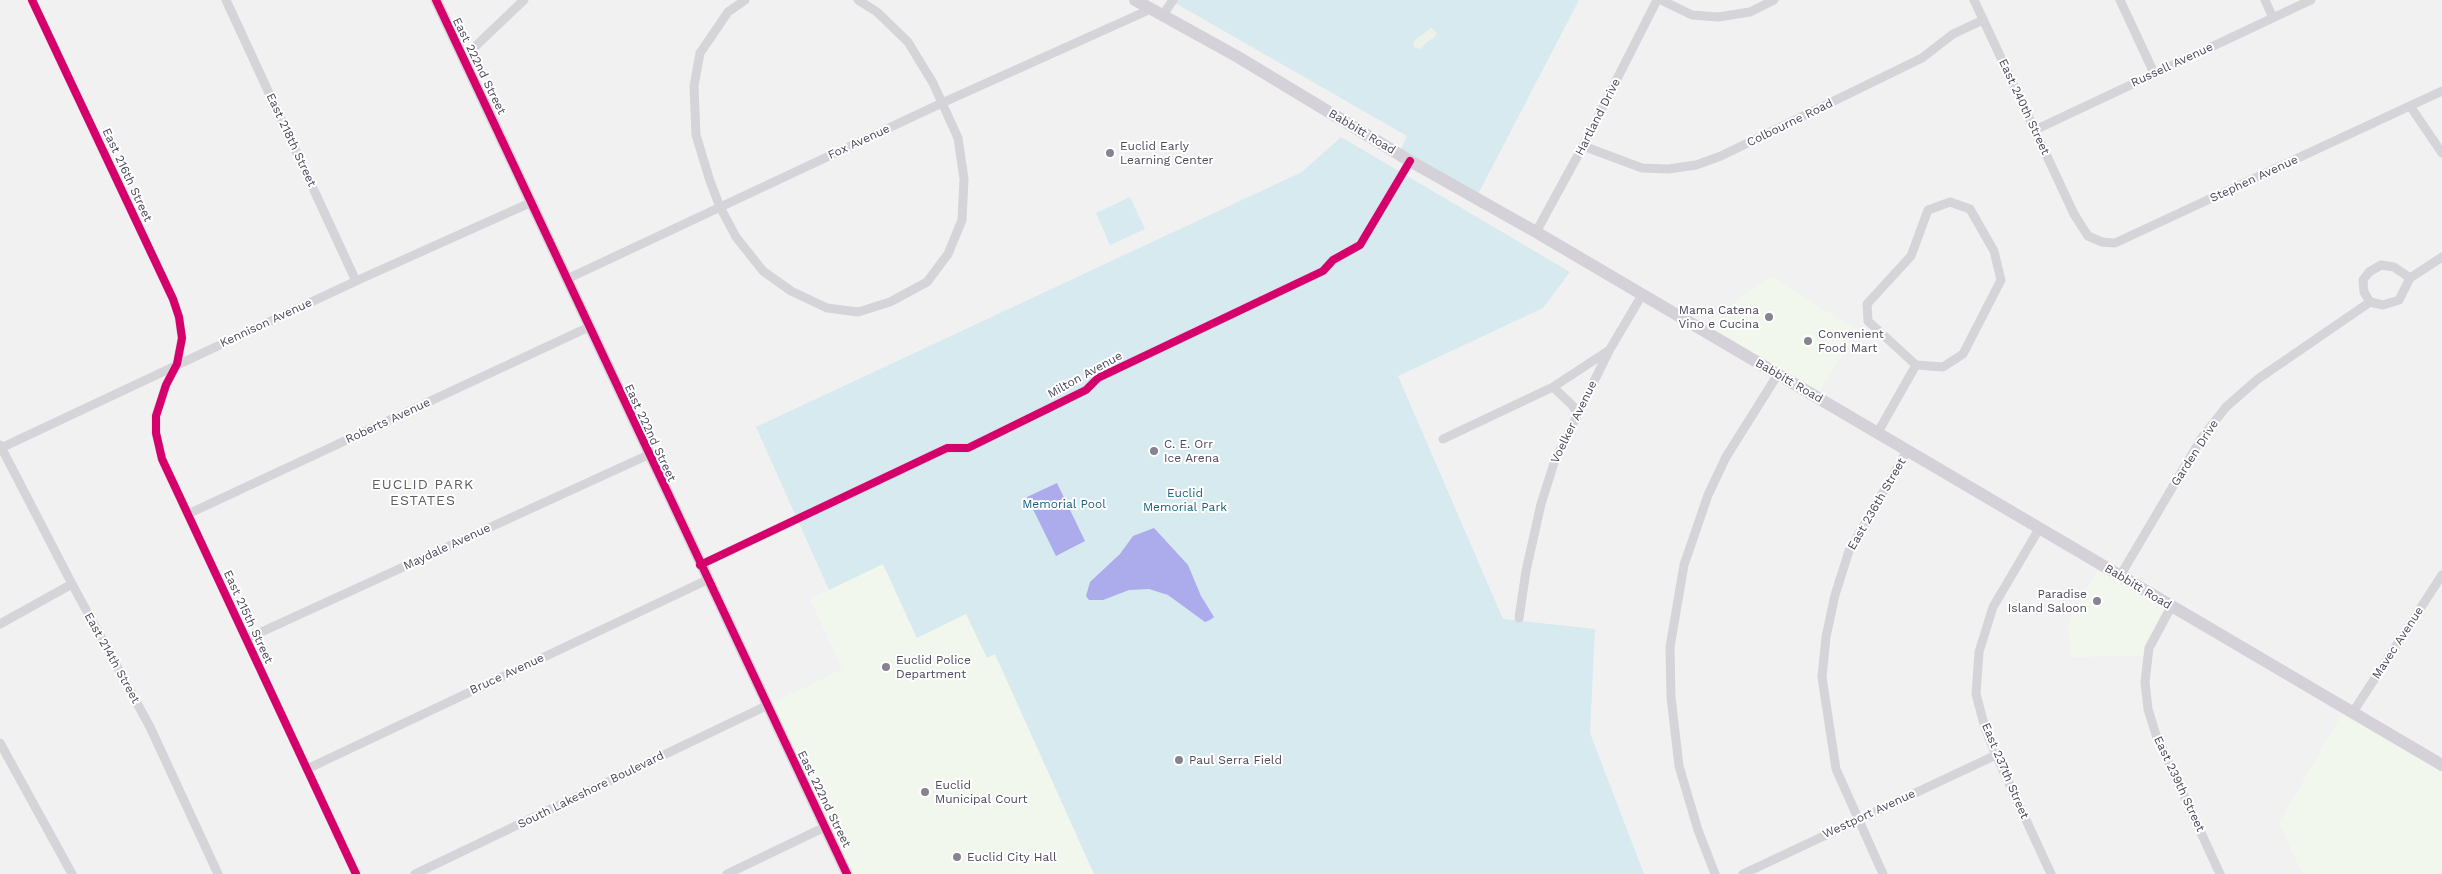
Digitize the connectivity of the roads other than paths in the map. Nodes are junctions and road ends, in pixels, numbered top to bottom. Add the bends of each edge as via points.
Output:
1 (32, 0) edge
2 (226, 0) edge
3 (436, 0) edge
4 (524, 0) edge
5 (745, 0) edge
6 (858, 0) edge
7 (1135, 0) edge
8 (1173, 0) edge
9 (1656, 0) edge
10 (1661, 0) edge
11 (1774, 0) edge
12 (1974, 0) edge
13 (2120, 0) edge
14 (2264, 0) edge
15 (2310, 0) edge
16 (1151, 9) junction
17 (1163, 15) junction
18 (2273, 18) junction
19 (1983, 20) junction
20 (463, 58) junction
21 (2154, 73) junction
22 (2442, 91) edge
23 (942, 103) junction
24 (2410, 106) junction
25 (2034, 130) junction
26 (1583, 146) junction
27 (2442, 153) edge
28 (1410, 161) junction
29 (532, 202) junction
30 (720, 207) junction
31 (2074, 214) joint
32 (1536, 232) junction
33 (2442, 256) edge
34 (2410, 278) junction
35 (567, 279) junction
36 (356, 281) junction
37 (1642, 295) junction
38 (2370, 302) junction
39 (589, 327) junction
40 (1610, 349) junction
41 (177, 364) junction
42 (1916, 365) junction
43 (1778, 374) junction
44 (1553, 386) junction
45 (1578, 414) junction
46 (1878, 432) junction
47 (1443, 438) dead end
48 (1, 446) edge
49 (1907, 451) junction
50 (648, 455) junction
51 (188, 514) junction
52 (2039, 529) junction
53 (700, 565) junction
54 (2442, 575) edge
55 (2120, 576) junction
56 (707, 580) junction
57 (72, 584) junction
58 (2170, 607) junction
59 (1520, 618) dead end
60 (0, 624) edge
61 (246, 639) junction
62 (766, 706) junction
63 (2354, 712) junction
64 (0, 743) edge
65 (1996, 755) junction
66 (2442, 765) edge
67 (306, 769) junction
68 (1858, 819) junction
69 (825, 827) junction
70 (72, 874) edge
71 (218, 874) edge
72 (356, 874) edge
73 (415, 874) edge
74 (727, 874) edge
75 (847, 874) edge
76 (1715, 874) edge
77 (1743, 874) edge
78 (1883, 874) edge
79 (2051, 874) edge
80 (2220, 874) edge

1 - 41 street, East 216th Street via 173,299 182,338
2 - 36 street, East 218th Street
3 - 20 street, East 222nd Street
4 - 20 street
5 - 30 street via 728,12 700,53 694,86 696,135
6 - 23 street via 877,12 908,42
7 - 16 main road, Babbitt Road
8 - 17 street
9 - 26 street, Hartland Drive
10 - 11 street via 1692,15 1718,17 1750,12
12 - 19 street, East 240th Street
13 - 21 street
14 - 18 street
15 - 18 street, Russell Avenue
16 - 17 main road, Babbitt Road
16 - 23 street, Fox Avenue
17 - 28 main road, Babbitt Road
18 - 21 street, Russell Avenue
19 - 25 street, East 240th Street
19 - 26 street, Colbourne Road via 1953,34 1922,58 1721,156 1696,165 1642,168
20 - 29 street, East 222nd Street
21 - 25 street, Russell Avenue
22 - 24 street, Stephen Avenue
23 - 30 street, Fox Avenue
23 - 30 street via 958,138 964,179 962,220 948,254 927,282 890,302 858,312 827,308 791,291 763,270 736,237
24 - 27 street
24 - 31 street, Stephen Avenue via 2115,243 2088,236
25 - 31 street, East 240th Street
26 - 32 street, Hartland Drive
28 - 32 main road, Babbitt Road
28 - 53 street, Milton Avenue via 1360,245 1333,260 1324,271 1098,378 1086,390 968,448 947,448
29 - 35 street, East 222nd Street
29 - 36 street, Kennison Avenue
30 - 35 street, Fox Avenue
32 - 37 main road, Babbitt Road
33 - 34 street
34 - 38 street via 2399,300 2383,305
34 - 38 street via 2394,267 2381,265 2369,272 2363,280 2364,292
35 - 39 street, East 222nd Street
36 - 41 street, Kennison Avenue
37 - 40 street, Voelker Avenue
37 - 43 main road, Babbitt Road
38 - 55 street, Garden Drive via 2258,379 2226,407 2201,439
39 - 50 street, East 222nd Street
39 - 51 street, Roberts Avenue
40 - 44 street
40 - 45 street, Voelker Avenue
41 - 48 street, Kennison Avenue
41 - 51 street, East 215th Street via 161,397 156,433 162,459
42 - 42 street via 1943,368 1963,354 2001,280 1994,251 1970,209 1950,202 1928,210 1911,256 1867,304 1868,321
42 - 46 street
43 - 46 main road, Babbitt Road
43 - 76 street via 1726,457 1708,495 1684,565 1670,647 1680,766 1698,830
44 - 45 street
44 - 47 street
45 - 59 street, Voelker Avenue via 1561,444 1541,504 1526,571
46 - 49 main road, Babbitt Road
48 - 57 street, East 214th Street
49 - 52 main road, Babbitt Road
49 - 68 street, East 236th Street via 1849,551 1826,638 1822,677 1836,769
50 - 53 street, East 222nd Street
50 - 61 street, Maydale Avenue
51 - 61 street, East 215th Street
52 - 55 main road, Babbitt Road
52 - 65 street, East 237th Street via 1993,607 1979,652 1976,694
53 - 56 street, East 222nd Street
54 - 63 street, Mavec Avenue
55 - 58 main road, Babbitt Road
56 - 62 street, East 222nd Street
56 - 67 street, Bruce Avenue
57 - 60 street
57 - 71 street, East 214th Street via 150,727
58 - 63 main road, Babbitt Road
58 - 80 street, East 239th Street via 2149,648 2145,682 2148,709 2156,735
61 - 67 street, East 215th Street
62 - 69 street, East 222nd Street
62 - 73 street, South Lakeshore Boulevard
63 - 66 main road, Babbitt Road
64 - 70 street
65 - 68 street, Westport Avenue
65 - 79 street, East 237th Street
67 - 72 street, East 215th Street
68 - 77 street, Westport Avenue
68 - 78 street, East 236th Street
69 - 74 street
69 - 75 street, East 222nd Street

